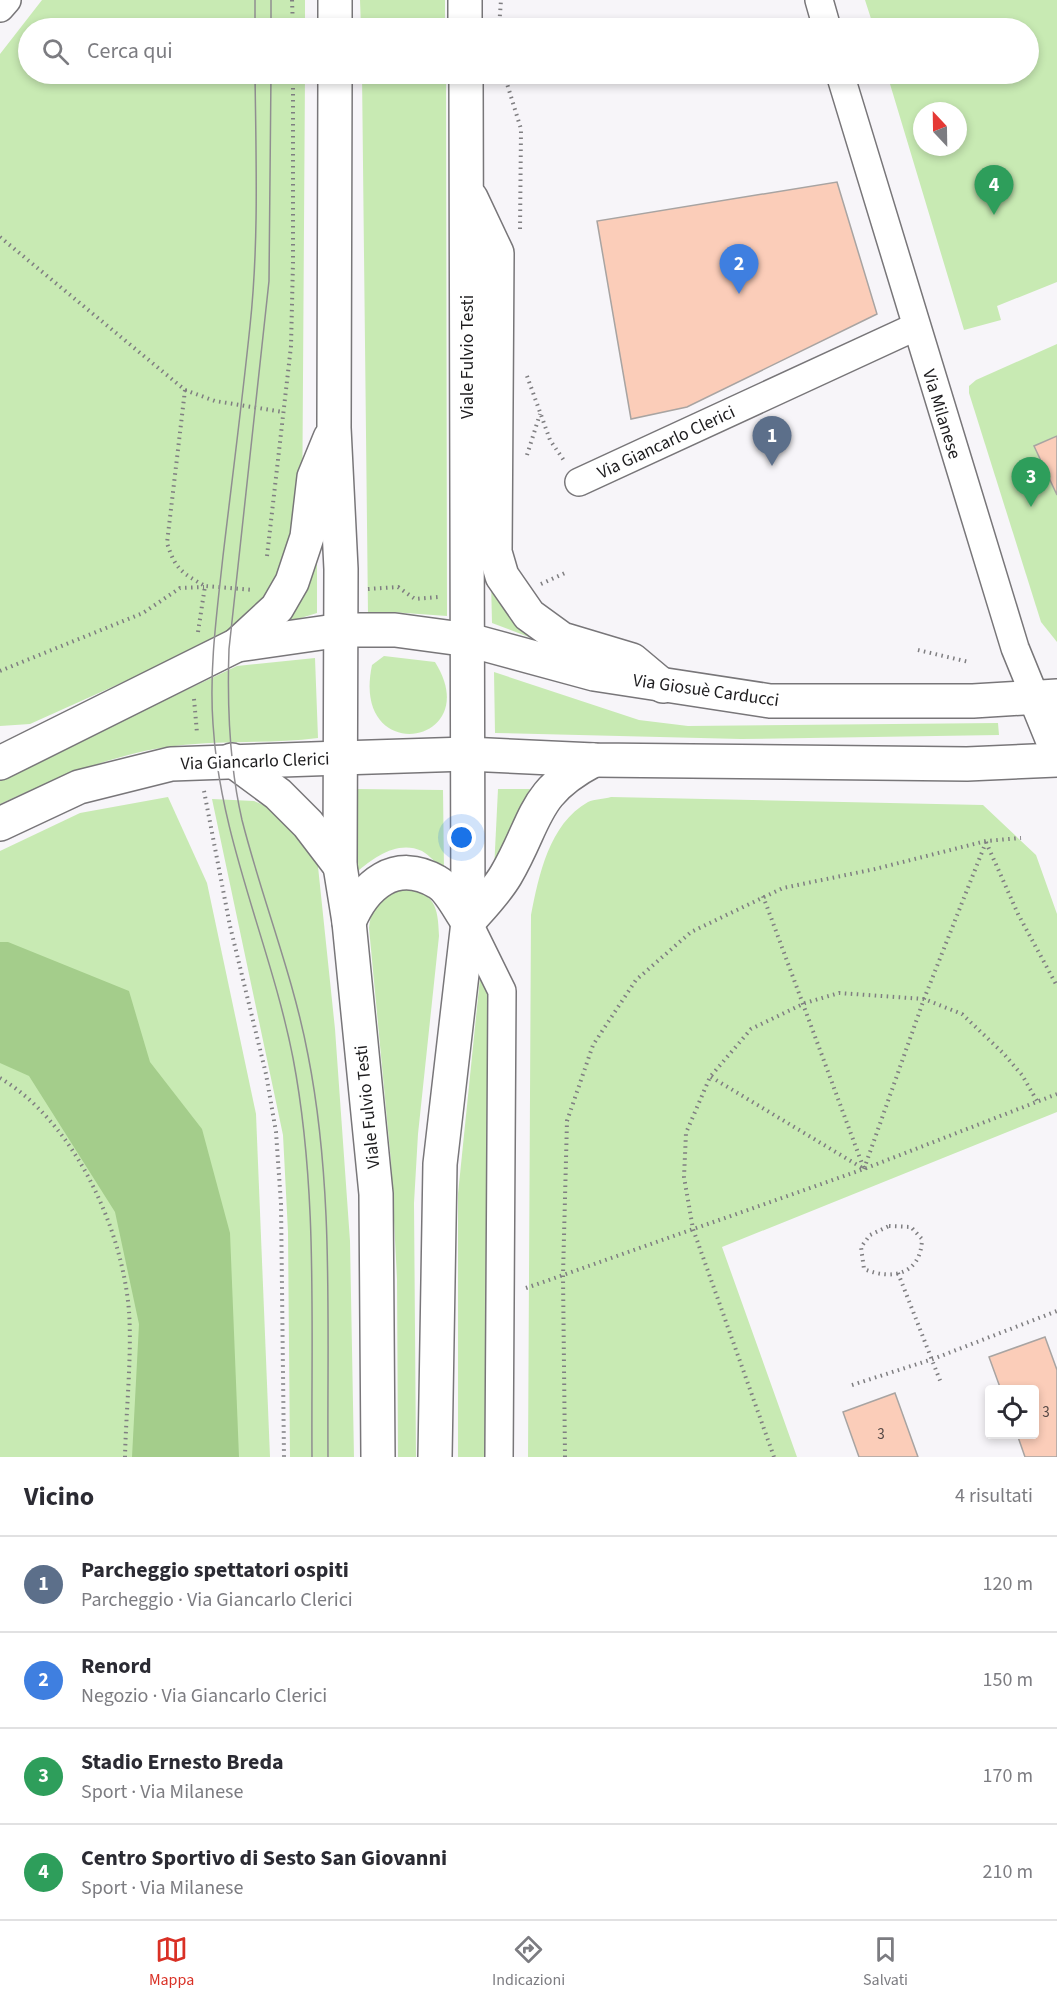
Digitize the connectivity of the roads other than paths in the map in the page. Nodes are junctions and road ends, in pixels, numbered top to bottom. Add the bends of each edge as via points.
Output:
1 (7, 0) edge
2 (335, 0) edge
3 (465, 0) edge
4 (819, 0) edge
5 (0, 8) edge
6 (335, 18) edge
7 (465, 18) edge
8 (824, 18) edge
9 (335, 84) edge
10 (466, 84) edge
11 (843, 84) edge
12 (468, 191) junction
13 (915, 327) junction
14 (334, 428) junction
15 (579, 482) dead end
16 (342, 630) junction
17 (469, 640) junction
18 (237, 645) junction
19 (663, 686) junction
20 (1046, 697) edge
21 (43, 742) junction
22 (0, 744) edge
23 (1057, 751) edge
24 (467, 754) junction
25 (340, 758) junction
26 (232, 760) junction
27 (594, 760) junction
28 (1057, 760) edge
29 (0, 763) edge
30 (0, 824) edge
31 (340, 866) junction
32 (349, 922) junction
33 (468, 922) junction
34 (378, 1457) edge
35 (435, 1457) edge
36 (499, 1457) edge

1 - 5 street
2 - 6 main road
3 - 7 main road
4 - 8 street
9 - 14 main road, Viale Fulvio Testi
10 - 12 main road, Viale Fulvio Testi
11 - 13 street, Via Milanese
12 - 17 main road, Viale Fulvio Testi
12 - 19 main road via 497,253 495,552 502,576 529,615 562,639 632,660
13 - 15 street, Via Giancarlo Clerici
13 - 20 street, Via Milanese via 1015,648
14 - 16 main road, Viale Fulvio Testi
14 - 18 main road via 314,477 308,537 291,582 277,608
16 - 17 main road via 395,630
16 - 18 main road
16 - 25 main road, Viale Fulvio Testi
17 - 19 main road, Via Giosuè Carducci via 594,674
17 - 24 main road, Viale Fulvio Testi
18 - 21 main road
19 - 20 main road, Via Giosuè Carducci via 770,701
20 - 23 main road, Via Milanese
21 - 22 street
21 - 29 main road
24 - 25 main road
24 - 27 main road
24 - 33 main road, Viale Fulvio Testi
25 - 26 main road, Via Giancarlo Clerici
25 - 31 main road, Viale Fulvio Testi
26 - 30 main road, Via Giancarlo Clerici via 171,764 79,787
26 - 31 main road via 278,794
27 - 28 main road via 967,764
27 - 33 main road via 556,784 538,806 505,877
31 - 32 main road, Viale Fulvio Testi
32 - 33 main road via 366,890 389,875 401,873 436,881
32 - 34 main road, Viale Fulvio Testi via 376,1194
33 - 35 main road, Viale Fulvio Testi via 440,1164
33 - 36 street, Viale Fulvio Testi via 502,991

